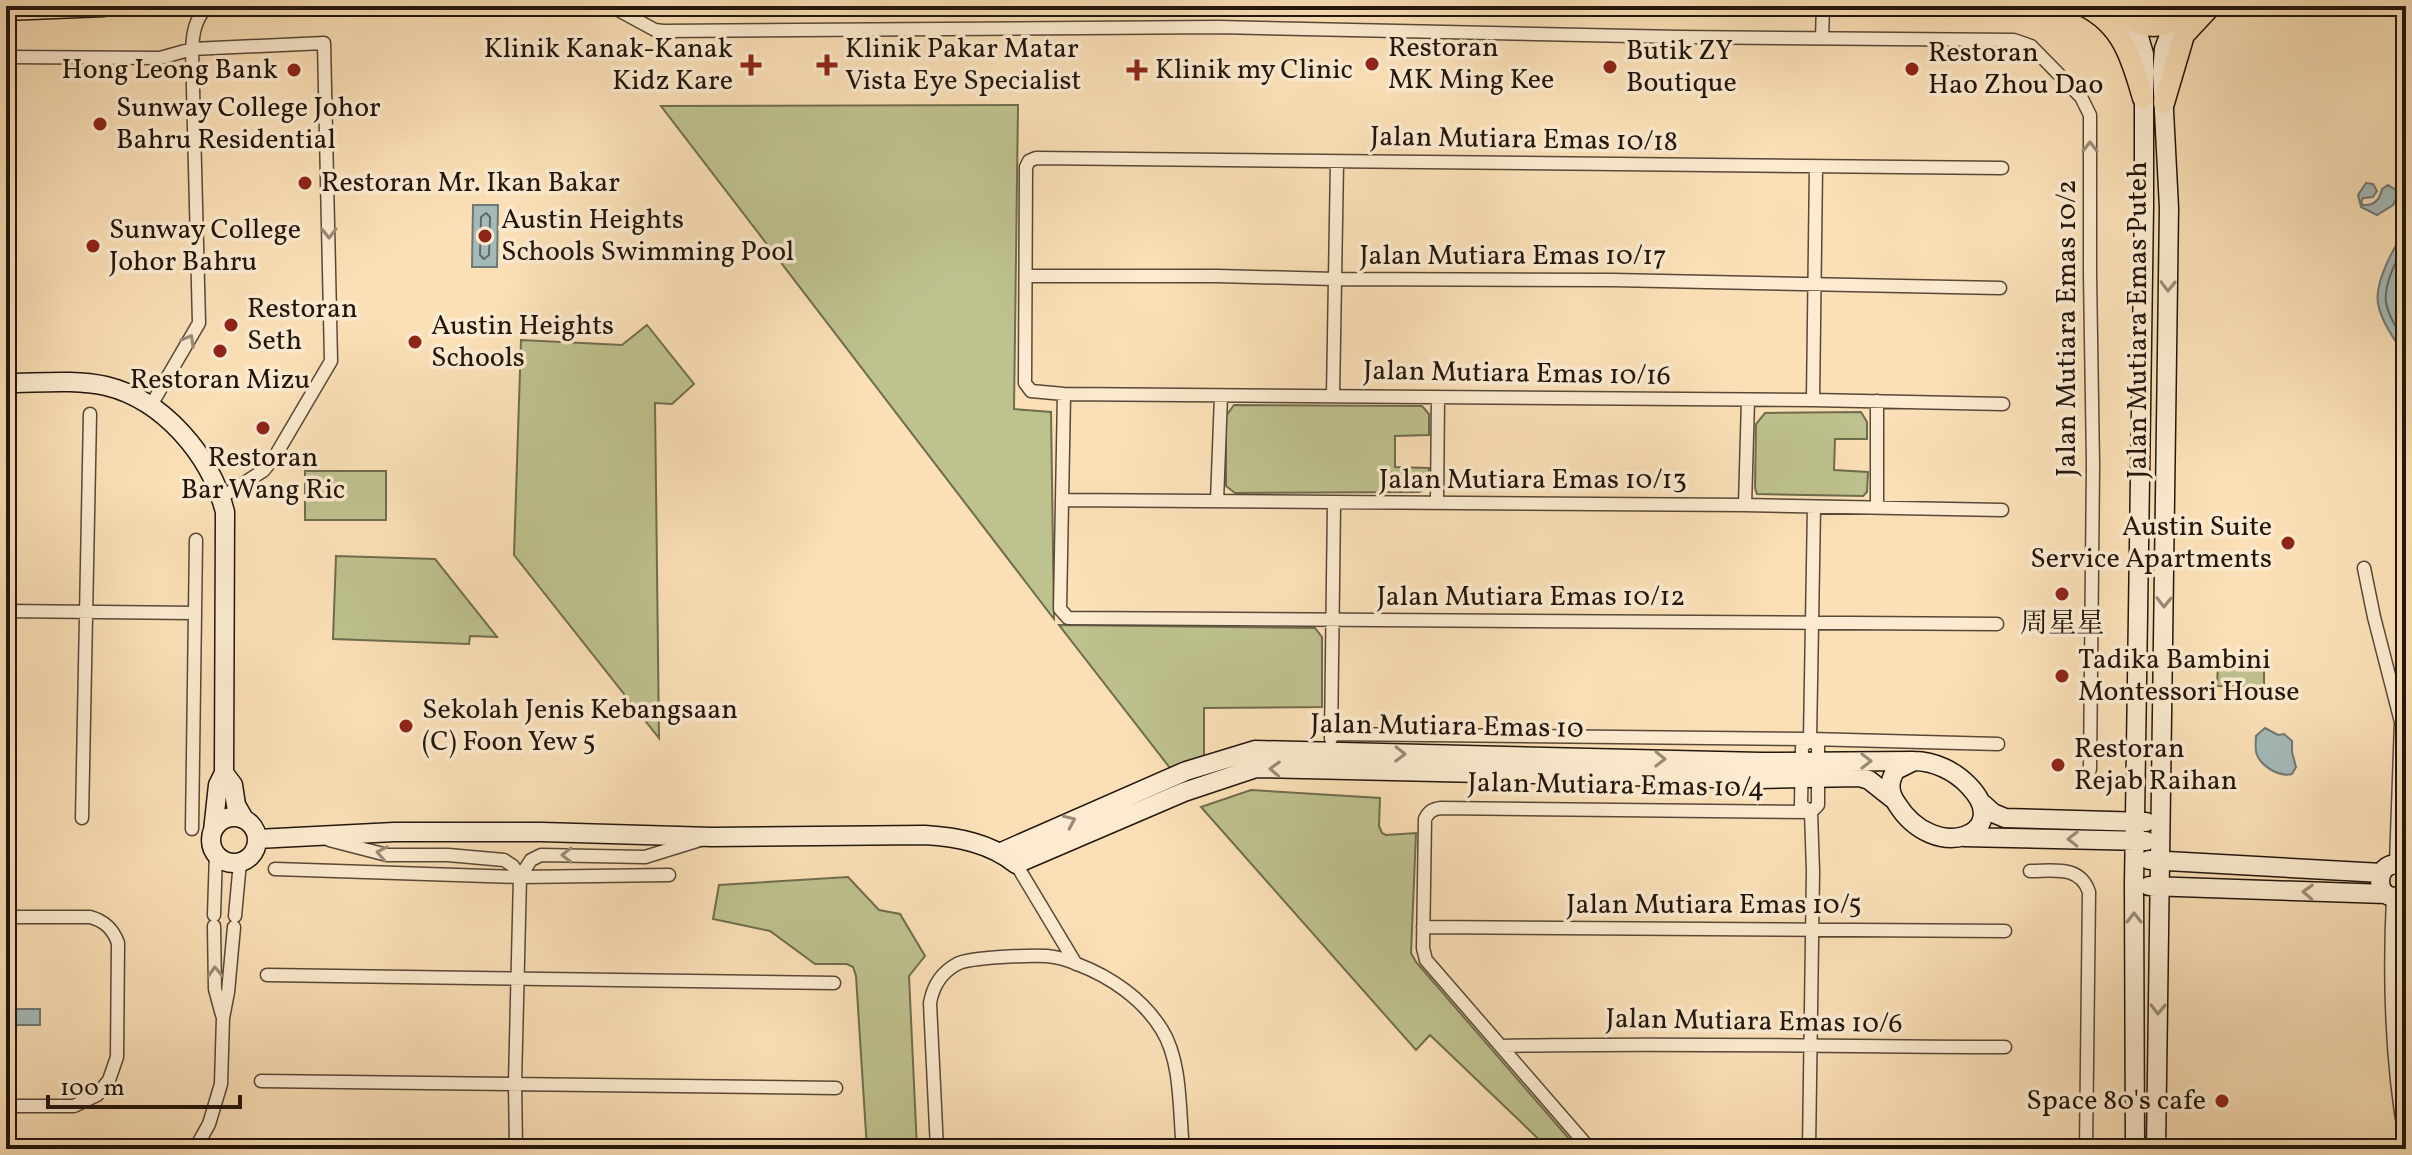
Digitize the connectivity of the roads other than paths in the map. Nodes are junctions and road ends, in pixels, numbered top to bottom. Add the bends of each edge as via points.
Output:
1 (103, 6) edge
2 (207, 6) edge
3 (1823, 6) edge
4 (2084, 6) edge
5 (2114, 6) edge
6 (2211, 6) edge
7 (620, 9) edge
8 (6, 10) edge
9 (2182, 13) edge
10 (2131, 21) junction
11 (1822, 38) junction
12 (192, 49) junction
13 (6, 57) edge
14 (2143, 98) junction
15 (2164, 103) junction
16 (1337, 162) junction
17 (1816, 167) junction
18 (2002, 168) dead end
19 (1026, 276) junction
20 (1334, 279) junction
21 (1815, 283) junction
22 (2000, 288) dead end
23 (2167, 370) junction
24 (2141, 371) junction
25 (6, 383) edge
26 (1064, 394) junction
27 (1221, 396) junction
28 (1333, 396) junction
29 (1438, 397) junction
30 (1748, 400) junction
31 (1813, 400) junction
32 (1877, 401) junction
33 (2003, 404) dead end
34 (150, 407) junction
35 (90, 414) dead end
36 (222, 497) junction
37 (1063, 500) junction
38 (1217, 501) junction
39 (1334, 503) junction
40 (1437, 503) junction
41 (1745, 505) junction
42 (1814, 507) junction
43 (1877, 508) junction
44 (2002, 510) dead end
45 (196, 540) dead end
46 (2364, 568) dead end
47 (6, 611) edge
48 (86, 611) junction
49 (195, 613) junction
50 (1331, 621) junction
51 (1813, 622) junction
52 (1997, 624) dead end
53 (1810, 739) junction
54 (1998, 744) dead end
55 (1331, 752) junction
56 (1353, 753) junction
57 (1914, 761) junction
58 (1810, 770) junction
59 (224, 773) junction
60 (2136, 781) junction
61 (2084, 784) dead end
62 (1893, 799) junction
63 (1983, 804) junction
64 (1811, 812) junction
65 (82, 818) dead end
66 (2005, 818) junction
67 (244, 819) junction
68 (192, 829) dead end
69 (2111, 830) junction
70 (213, 831) junction
71 (2135, 831) junction
72 (2161, 832) junction
73 (317, 836) junction
74 (712, 837) junction
75 (1963, 837) junction
76 (2002, 838) junction
77 (257, 839) junction
78 (216, 853) junction
79 (999, 853) junction
80 (2134, 860) junction
81 (2160, 861) junction
82 (240, 862) junction
83 (2190, 862) junction
84 (1016, 864) junction
85 (2394, 868) edge
86 (275, 869) dead end
87 (2030, 871) dead end
88 (669, 875) dead end
89 (520, 877) junction
90 (2134, 885) junction
91 (2159, 887) junction
92 (2192, 888) junction
93 (2395, 895) edge
94 (6, 917) edge
95 (1423, 927) junction
96 (1811, 930) junction
97 (2005, 931) dead end
98 (2159, 931) junction
99 (1076, 964) junction
100 (267, 975) dead end
101 (517, 979) junction
102 (834, 983) dead end
103 (223, 1018) junction
104 (1502, 1046) junction
105 (1809, 1047) junction
106 (2005, 1047) dead end
107 (261, 1081) dead end
108 (515, 1083) junction
109 (836, 1088) dead end
110 (6, 1106) edge
111 (2406, 1143) edge
112 (195, 1149) edge
113 (516, 1149) edge
114 (937, 1149) edge
115 (1183, 1149) edge
116 (1590, 1149) edge
117 (1809, 1149) edge
118 (2086, 1149) edge
119 (2135, 1149) edge
120 (2156, 1149) edge

1 - 8 main road
2 - 12 street via 193,30
3 - 11 street
4 - 14 main road via 2120,37
5 - 10 main road
6 - 15 main road via 2184,35
7 - 11 street via 663,31 1218,27
9 - 10 main road via 2153,27
9 - 15 street, Jalan Mutiara Emas Puteh via 2164,49
10 - 14 street, Jalan Mutiara Emas Puteh via 2144,54
61 -> 11 street, Jalan Mutiara Emas 10/2 via 2090,769 2090,115 2081,97 2024,42
12 - 13 street via 160,58
34 -> 12 street via 199,323
12 -> 36 street via 324,43 331,361 274,458
14 - 24 street, Jalan Mutiara Emas Puteh
15 -> 23 street, Jalan Mutiara Emas Puteh
16 - 17 street, Jalan Mutiara Emas 10/18
16 - 19 street, Jalan Mutiara Emas 10/18 via 1032,158 1026,167
16 - 20 street
17 - 18 street, Jalan Mutiara Emas 10/18
17 - 21 street
19 - 20 street, Jalan Mutiara Emas 10/17
19 - 26 street, Jalan Mutiara Emas 10/16 via 1025,383 1031,391
20 - 21 street, Jalan Mutiara Emas 10/17
20 - 28 street
21 - 22 street, Jalan Mutiara Emas 10/17
21 - 31 street
23 - 24 street
23 -> 72 street, Jalan Mutiara Emas Puteh
24 - 60 street, Jalan Mutiara Emas Puteh
25 - 34 street via 107,386
26 - 27 street, Jalan Mutiara Emas 10/16
26 - 37 street
27 - 28 street, Jalan Mutiara Emas 10/16
27 - 38 street
28 - 29 street, Jalan Mutiara Emas 10/16
29 - 30 street, Jalan Mutiara Emas 10/16
29 - 40 street
30 - 31 street, Jalan Mutiara Emas 10/16
30 - 41 street
31 - 32 street, Jalan Mutiara Emas 10/16
32 - 33 street, Jalan Mutiara Emas 10/16
32 - 43 street
34 - 36 street via 190,442
35 - 48 street
36 - 59 street
37 - 38 street, Jalan Mutiara Emas 10/13
37 - 50 street, Jalan Mutiara Emas 10/12 via 1060,609 1065,616
38 - 39 street, Jalan Mutiara Emas 10/13
39 - 40 street, Jalan Mutiara Emas 10/13
39 - 50 street
40 - 41 street, Jalan Mutiara Emas 10/13
41 - 42 street, Jalan Mutiara Emas 10/13
42 - 43 street, Jalan Mutiara Emas 10/13
42 - 51 street
43 - 44 street, Jalan Mutiara Emas 10/13
45 - 49 street
46 - 85 street via 2401,722
47 - 48 street
48 - 49 street
48 - 65 street
49 - 68 street
50 - 51 street, Jalan Mutiara Emas 10/12
50 - 55 street
51 - 52 street, Jalan Mutiara Emas 10/12
51 - 53 street
53 - 54 street
53 - 56 street
53 - 58 street via 1802,747
55 - 56 street, Jalan Mutiara Emas 10
79 -> 55 street, Jalan Mutiara Emas 10 via 1186,771 1255,750
55 -> 84 street, Jalan Mutiara Emas 10 via 1256,768 1184,792
56 - 58 street, Jalan Mutiara Emas 10
58 -> 57 street, Jalan Mutiara Emas 10
57 - 62 street via 1893,774
57 - 63 street via 1951,772
58 - 62 street, Jalan Mutiara Emas 10 via 1869,780
58 - 64 street via 1818,805
59 - 67 street
59 - 70 street
60 - 69 street
60 - 71 street, Jalan Mutiara Emas Puteh
62 - 75 street via 1909,820 1931,835
63 - 66 street
63 - 75 street via 1981,823
64 - 95 street, Jalan Mutiara Emas 10/4 via 1431,810 1425,819
64 - 96 street
66 - 69 street
66 - 76 street
67 - 70 street via 223,820
67 - 77 street via 254,827
69 - 71 street
69 -> 76 street
69 - 90 street
70 - 78 street
71 - 72 street
71 - 80 street, Jalan Mutiara Emas Puteh
72 - 81 street, Jalan Mutiara Emas Puteh
72 - 83 street via 2170,852
73 - 74 street via 423,832
73 - 77 street
89 -> 73 street via 504,860 387,855
74 - 79 street via 925,835
74 -> 89 street via 645,857 541,855
75 - 76 street
77 - 82 street via 250,856
78 - 82 street
103 -> 78 street via 215,989
79 - 84 street
80 - 81 street
80 - 90 street, Jalan Mutiara Emas Puteh
81 - 83 street
81 - 91 street, Jalan Mutiara Emas Puteh
82 - 103 street
83 - 85 street
84 - 99 street
85 - 93 street via 2380,887
86 - 89 street
87 - 118 street via 2072,872 2089,892
88 - 89 street
89 - 101 street
90 - 91 street
119 -> 90 street, Jalan Mutiara Emas Puteh
91 - 92 street
91 - 98 street, Jalan Mutiara Emas Puteh
93 -> 92 street
92 - 98 street via 2171,904
93 - 111 street via 2391,1001
94 - 110 street via 90,917 105,923 118,943 117,1057 109,1080 97,1095 74,1106
95 - 96 street, Jalan Mutiara Emas 10/5
95 - 104 street via 1426,960
96 - 97 street, Jalan Mutiara Emas 10/5
96 - 105 street
98 -> 120 street, Jalan Mutiara Emas Puteh
99 - 114 street via 1049,956 967,960 939,980 930,1003
99 - 115 street via 1128,993 1162,1030 1174,1054
100 - 101 street
101 - 102 street
101 - 108 street
103 - 112 street via 221,1084
104 - 105 street, Jalan Mutiara Emas 10/6
104 - 116 street
105 - 106 street, Jalan Mutiara Emas 10/6
105 - 117 street
107 - 108 street
108 - 109 street
108 - 113 street

